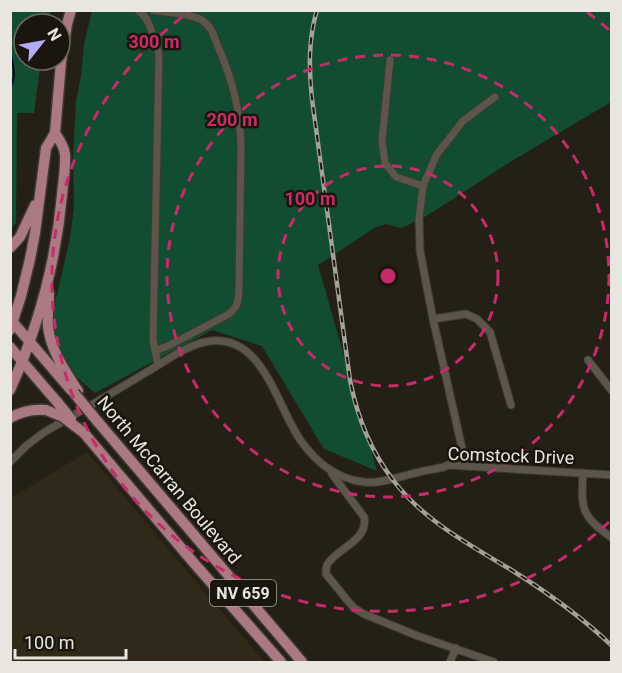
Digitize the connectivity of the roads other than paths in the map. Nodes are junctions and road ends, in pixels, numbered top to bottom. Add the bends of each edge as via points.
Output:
1 (71, 10) edge
2 (138, 10) edge
3 (153, 10) edge
4 (390, 60) dead end
5 (495, 97) dead end
6 (55, 133) junction
7 (423, 186) junction
8 (40, 194) junction
9 (10, 248) edge
10 (50, 273) junction
11 (433, 319) junction
12 (11, 324) edge
13 (29, 342) junction
14 (10, 347) edge
15 (155, 351) junction
16 (588, 360) dead end
17 (23, 362) junction
18 (158, 365) junction
19 (10, 390) edge
20 (612, 391) edge
21 (76, 392) junction
22 (512, 405) dead end
23 (10, 418) edge
24 (84, 433) junction
25 (10, 462) edge
26 (466, 466) junction
27 (328, 469) junction
28 (583, 473) junction
29 (612, 475) edge
30 (612, 538) edge
31 (456, 648) junction
32 (281, 663) edge
33 (302, 663) edge
34 (450, 663) edge
35 (494, 663) edge

1 - 6 main road via 61,62
2 - 15 street via 152,32 159,54
3 - 15 street via 201,19 210,27 229,71 241,125 237,304 229,314
4 - 7 street via 382,141 385,163 396,177
5 - 7 street via 462,121 437,154
6 - 8 main road via 46,148
6 - 10 main road via 65,154
7 - 11 street via 420,251
8 - 9 main road via 20,237
8 - 12 main road via 30,259
10 - 13 main road
10 - 21 main road via 50,336
11 - 22 street via 466,314 490,332
11 - 26 street
12 - 13 main road, North McCarran Boulevard / NV 659
13 - 17 main road
13 - 21 main road, North McCarran Boulevard / NV 659
14 - 17 main road, North McCarran Boulevard / NV 659
15 - 18 street
16 - 20 street
17 - 19 main road
17 - 24 main road, North McCarran Boulevard / NV 659, bridge
18 - 25 street, Comstock Drive via 43,433
18 - 27 street, Comstock Drive via 199,343 219,340 239,346 256,360 302,442
21 - 33 main road, North McCarran Boulevard / NV 659, bridge
23 - 24 main road, bridge via 30,410 46,410
24 - 32 main road, North McCarran Boulevard / NV 659
26 - 27 street, Comstock Drive via 448,465 369,483
26 - 28 street, Comstock Drive
27 - 31 street via 365,523 361,533 328,564 326,574 354,608 364,614
28 - 29 street, Comstock Drive
28 - 30 street via 586,515
31 - 34 street
31 - 35 street

